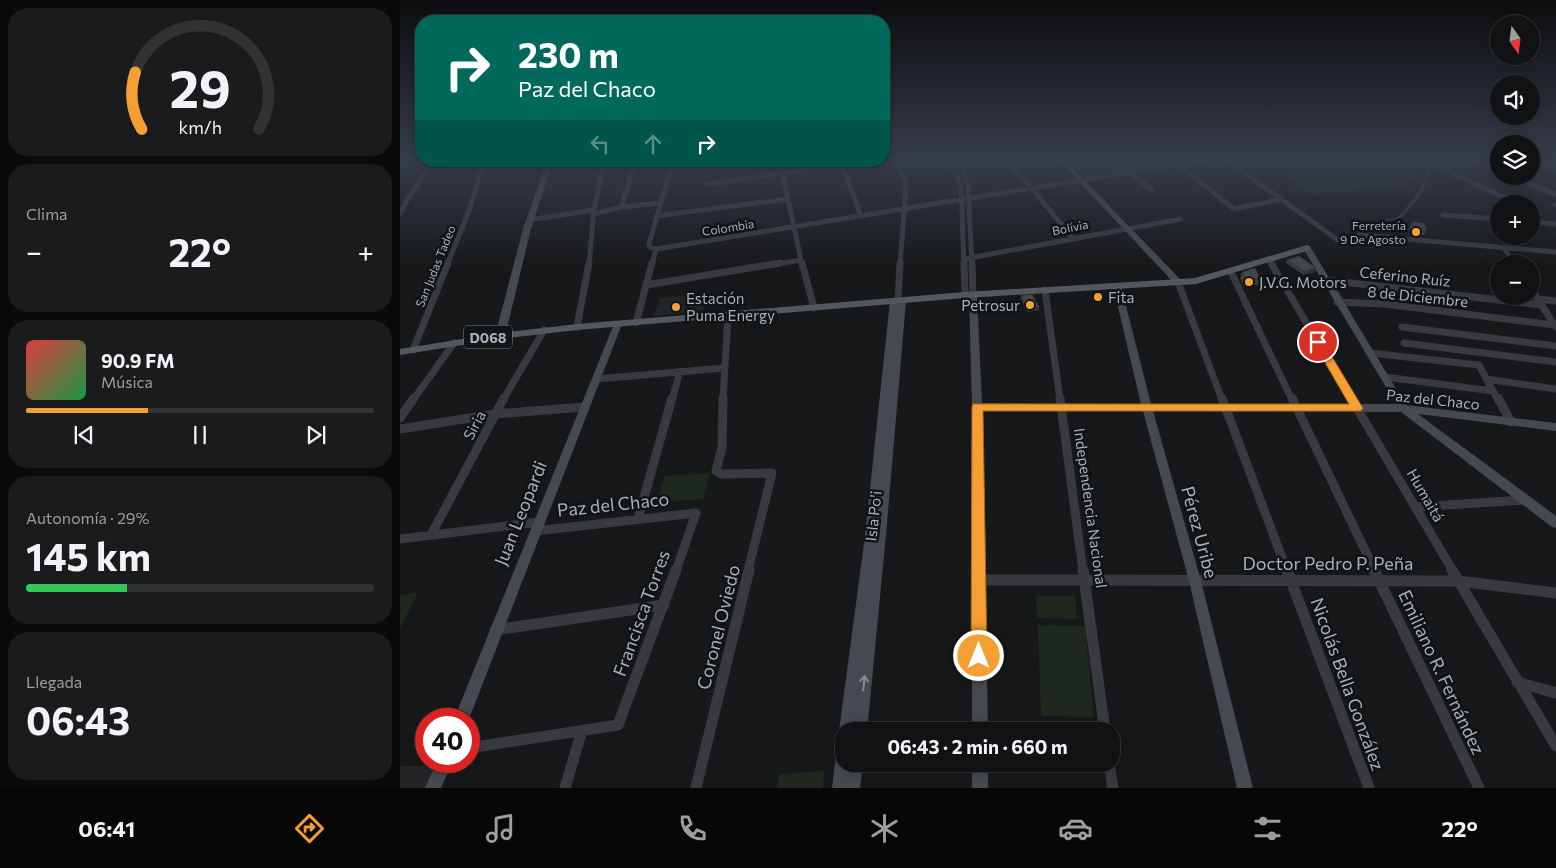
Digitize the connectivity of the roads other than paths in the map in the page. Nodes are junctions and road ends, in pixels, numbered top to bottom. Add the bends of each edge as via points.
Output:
1 (411, 195) edge
2 (475, 195) edge
3 (539, 195) edge
4 (597, 195) edge
5 (625, 195) edge
6 (663, 195) edge
7 (787, 195) edge
8 (853, 195) edge
9 (905, 195) edge
10 (964, 195) edge
11 (966, 195) edge
12 (994, 195) edge
13 (1037, 195) edge
14 (1096, 195) edge
15 (1217, 195) edge
16 (1276, 195) edge
17 (788, 199) junction
18 (1282, 199) junction
19 (966, 200) junction
20 (660, 204) junction
21 (621, 207) junction
22 (904, 209) junction
23 (594, 212) junction
24 (400, 214) edge
25 (1443, 215) dead end
26 (656, 216) junction
27 (861, 216) junction
28 (1181, 219) dead end
29 (1490, 219) edge
30 (530, 220) junction
31 (966, 223) junction
32 (1540, 223) edge
33 (1556, 224) edge
34 (794, 227) junction
35 (1128, 229) junction
36 (1359, 235) dead end
37 (1073, 238) junction
38 (1338, 240) dead end
39 (1307, 248) joint
40 (1504, 248) junction
41 (656, 249) junction
42 (1556, 252) edge
43 (1508, 255) edge
44 (971, 258) junction
45 (964, 259) junction
46 (801, 260) junction
47 (1270, 261) junction
48 (1231, 272) junction
49 (1326, 280) junction
50 (1178, 282) junction
51 (646, 284) junction
52 (1117, 286) junction
53 (1045, 290) junction
54 (969, 295) junction
55 (1490, 297) edge
56 (898, 301) junction
57 (1556, 301) edge
58 (1337, 302) junction
59 (1540, 302) joint
60 (814, 308) junction
61 (728, 315) junction
62 (636, 323) junction
63 (618, 324) junction
64 (1555, 326) edge
65 (577, 327) junction
66 (1402, 327) dead end
67 (544, 330) junction
68 (500, 336) junction
69 (454, 343) junction
70 (1404, 344) dead end
71 (1556, 346) edge
72 (413, 350) junction
73 (400, 352) edge
74 (1370, 353) junction
75 (1556, 362) edge
76 (724, 368) junction
77 (680, 371) junction
78 (1385, 377) junction
79 (597, 379) junction
80 (1486, 379) junction
81 (1556, 389) edge
82 (1493, 391) junction
83 (584, 407) junction
84 (978, 407) junction
85 (1061, 407) junction
86 (1295, 407) junction
87 (1147, 408) junction
88 (1226, 408) junction
89 (1357, 408) junction
90 (1404, 408) junction
91 (495, 414) junction
92 (400, 418) edge
93 (1511, 422) junction
94 (1556, 427) edge
95 (400, 429) edge
96 (1524, 500) junction
97 (1416, 507) junction
98 (696, 513) joint
99 (638, 519) junction
100 (1556, 523) edge
101 (536, 526) junction
102 (431, 535) junction
103 (400, 539) edge
104 (978, 580) junction
105 (1085, 580) junction
106 (1380, 580) junction
107 (1196, 581) junction
108 (1458, 581) junction
109 (1293, 582) junction
110 (1556, 593) edge
111 (664, 605) junction
112 (495, 630) junction
113 (1517, 682) junction
114 (1556, 693) edge
115 (465, 708) edge
116 (848, 722) edge
117 (860, 722) edge
118 (980, 722) edge
119 (1104, 722) edge
120 (582, 730) junction
121 (480, 746) edge
122 (1556, 746) edge
123 (842, 772) edge
124 (854, 772) edge
125 (980, 772) edge
126 (1110, 772) edge
127 (440, 773) edge
128 (434, 788) edge
129 (565, 788) edge
130 (696, 788) edge
131 (840, 788) edge
132 (852, 788) edge
133 (980, 788) edge
134 (1112, 788) edge
135 (1245, 788) edge
136 (1369, 788) edge
137 (1479, 788) edge

1 - 24 street
2 - 72 street, San Judas Tadeo
3 - 30 street
4 - 23 street
5 - 21 street
6 - 20 street
7 - 17 street
8 - 27 street
9 - 22 street
10 - 19 street
11 - 19 street
12 - 19 street, Colombia
13 - 37 street
14 - 35 street
15 - 18 street via 1234,209
16 - 18 street
17 - 26 street
17 - 34 street
18 - 38 street
19 - 22 street, Colombia
19 - 31 street
20 - 21 street
20 - 26 street
21 - 23 street
22 - 27 street, Colombia
22 - 56 street
23 - 30 street
23 - 65 street via 587,281
25 - 29 street
26 - 41 street via 649,244
27 - 34 street, Colombia
28 - 35 street, Bolívia
30 - 68 street
31 - 44 street
31 - 45 street
32 - 33 street
34 - 41 street, Colombia
34 - 46 street
35 - 37 street, Bolívia
35 - 50 street
36 - 40 street
37 - 44 street, Bolívia
39 - 47 main road, D068
39 - 49 street
40 - 42 street
40 - 43 street
41 - 51 street
44 - 45 street, Bolívia
44 - 54 street
45 - 54 street
46 - 51 street
46 - 60 street
47 - 48 main road, D068
47 - 89 street, Humaitá
48 - 50 main road, D068
48 - 86 street, Emiliano R. Fernández
49 - 55 street, Ceferino Ruíz
49 - 58 street
50 - 52 main road, D068
50 - 88 street, Nicolás Bella González
51 - 62 street
52 - 53 main road, D068
52 - 87 street, Pérez Uribe
53 - 54 main road, D068
53 - 85 street, Independencia Nacional
54 - 56 main road, D068
54 - 84 street
56 - 60 main road, D068
56 - 116 street, Isla Po'i
117 -> 56 street, Isla Po'i via 880,535
57 - 59 street, Ceferino Ruíz
58 - 64 street, 8 de Diciembre via 1384,304
58 - 74 street
59 - 64 street
60 - 61 main road, D068
61 - 62 main road, D068
61 - 76 street
62 - 63 main road, D068
63 - 65 main road, D068
63 - 79 street, Juan Leopardi
65 - 67 main road, D068
66 - 71 street
67 - 68 main road, D068
67 - 91 street, Siria
68 - 69 main road, D068
69 - 72 main road, D068
69 - 92 street
70 - 75 street
72 - 73 main road, D068
74 - 78 street
74 - 80 street via 1479,365
76 - 77 street
76 - 130 street, Coronel Oviedo via 722,448 717,472 772,473
77 - 79 street
77 - 99 street
78 - 82 street
78 - 90 street
79 - 83 street, Juan Leopardi
80 - 81 street
80 - 82 street
82 - 93 street
83 - 91 street
83 - 101 street, Juan Leopardi
84 - 85 street, Paz del Chaco
84 - 104 street
85 - 87 street, Paz del Chaco
85 - 105 street, Independencia Nacional
86 - 88 street, Paz del Chaco
86 - 89 street, Paz del Chaco
86 - 106 street, Emiliano R. Fernández
87 - 88 street, Paz del Chaco
87 - 107 street, Pérez Uribe
88 - 109 street, Nicolás Bella González
89 - 90 street, Paz del Chaco
89 - 97 street, Humaitá
90 - 93 street, Paz del Chaco
90 - 96 street
91 - 95 street
91 - 102 street, Siria
93 - 94 street, Paz del Chaco
96 - 97 street
96 - 100 street
97 - 108 street, Humaitá
98 - 99 street, Paz del Chaco
98 - 111 street, Francisca Torres
99 - 101 street, Paz del Chaco
101 - 102 street, Paz del Chaco
101 - 112 street, Juan Leopardi
102 - 103 street, Paz del Chaco
104 - 105 street, Doctor Pedro P. Peña
104 - 118 street
105 - 107 street, Doctor Pedro P. Peña
105 - 119 street, Independencia Nacional
106 - 108 street, Doctor Pedro P. Peña
106 - 109 street, Doctor Pedro P. Peña
106 - 137 street, Emiliano R. Fernández
107 - 109 street, Doctor Pedro P. Peña
107 - 135 street, Pérez Uribe
108 - 110 street, Doctor Pedro P. Peña
108 - 113 street, Humaitá
109 - 136 street, Nicolás Bella González
111 - 112 street
111 - 120 street, Francisca Torres via 618,725
112 - 115 street, Juan Leopardi
113 - 114 street
113 - 122 street, Humaitá
120 - 121 street
120 - 129 street
123 - 131 street
124 - 132 street
125 - 133 street
126 - 134 street
127 - 128 street

